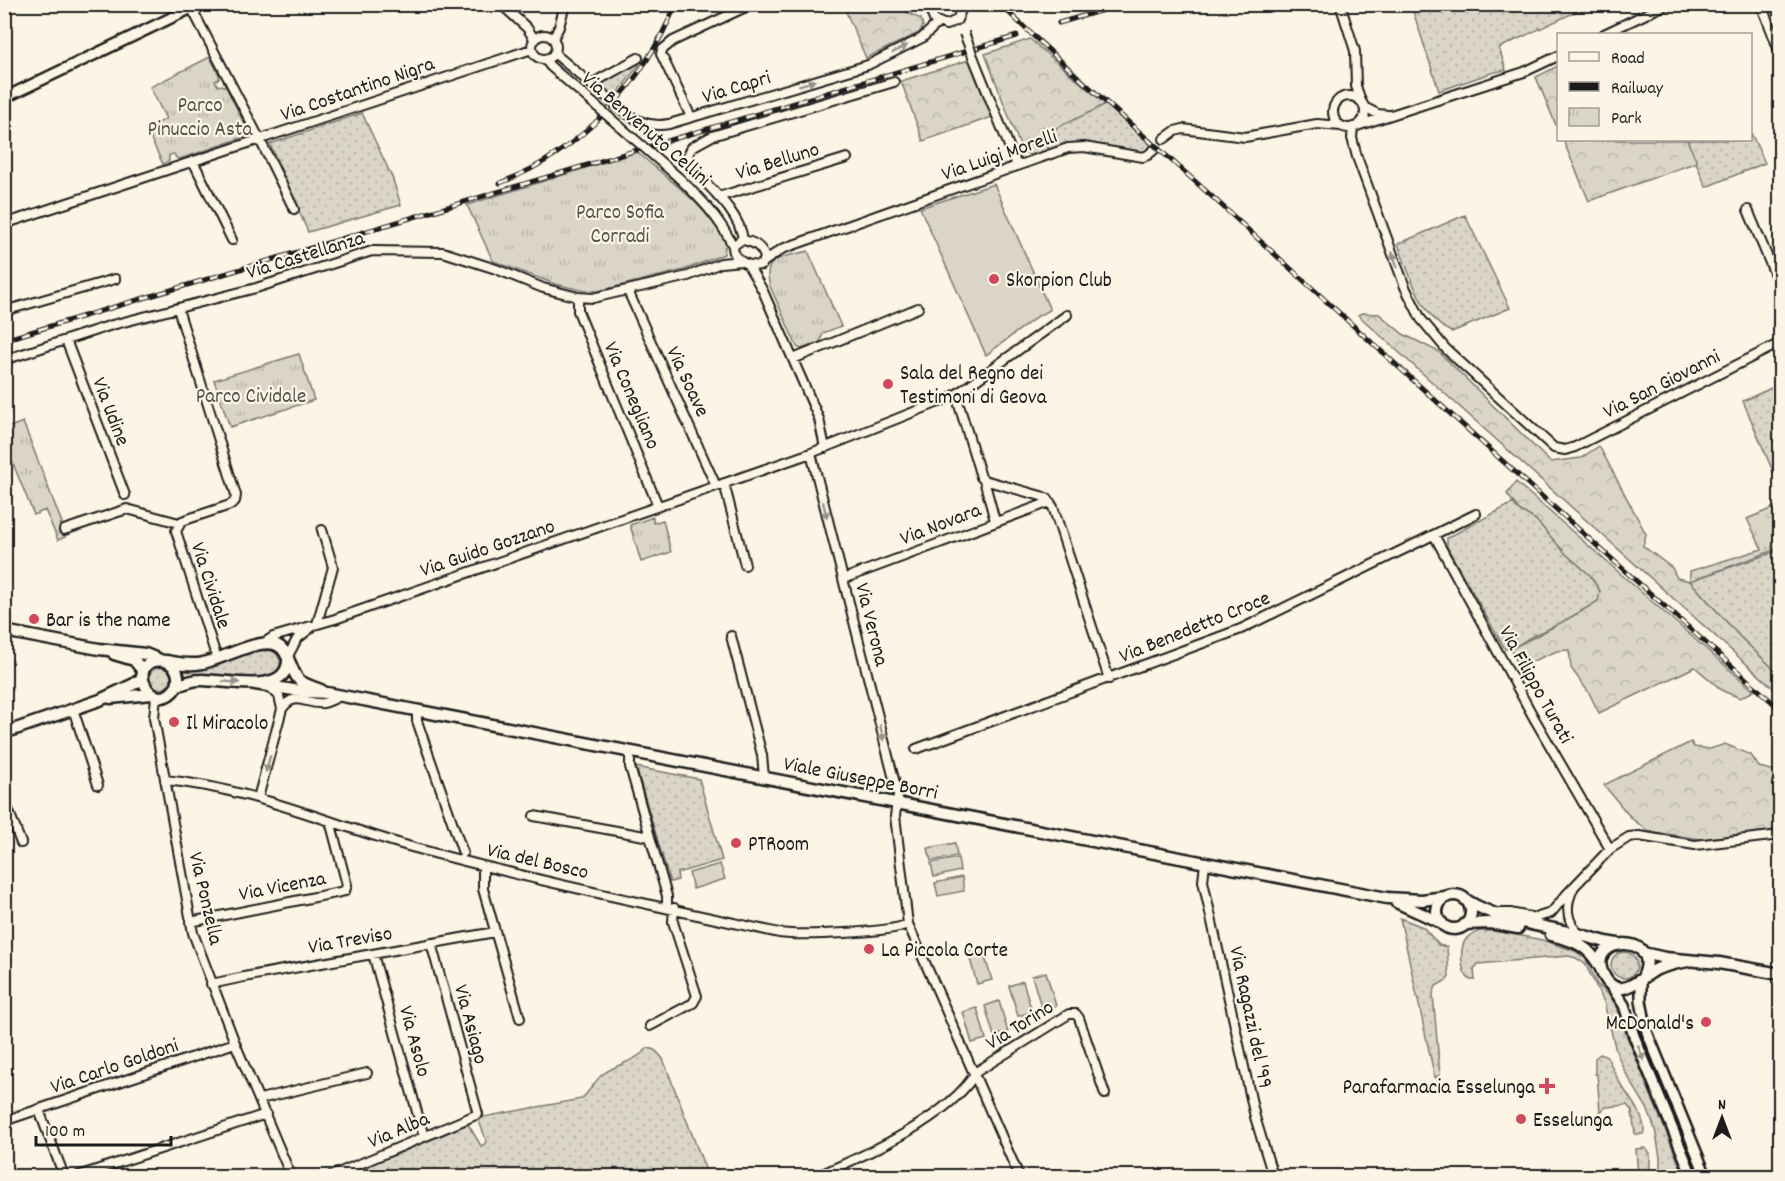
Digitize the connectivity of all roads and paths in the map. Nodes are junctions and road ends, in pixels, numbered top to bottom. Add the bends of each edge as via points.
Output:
1 (501, 4) edge
2 (565, 4) edge
3 (911, 4) edge
4 (960, 4) edge
5 (1340, 4) edge
6 (1668, 4) edge
7 (1761, 4) edge
8 (194, 6) edge
9 (747, 6) edge
10 (932, 6) edge
11 (957, 20) junction
12 (938, 22) junction
13 (1606, 33) edge
14 (553, 39) junction
15 (535, 40) junction
16 (532, 49) junction
17 (554, 53) junction
18 (1780, 53) edge
19 (1557, 56) edge
20 (545, 58) junction
21 (638, 58) dead end
22 (1355, 73) junction
23 (894, 82) dead end
24 (591, 84) junction
25 (4, 98) edge
26 (1342, 98) junction
27 (1362, 104) junction
28 (1333, 112) junction
29 (1389, 114) junction
30 (690, 117) junction
31 (1317, 124) junction
32 (1341, 126) junction
33 (1355, 127) junction
34 (1164, 139) dead end
35 (260, 140) junction
36 (1155, 149) dead end
37 (847, 158) dead end
38 (193, 161) junction
39 (1017, 166) junction
40 (718, 197) junction
41 (294, 209) dead end
42 (1748, 210) dead end
43 (4, 224) edge
44 (723, 226) junction
45 (232, 240) dead end
46 (742, 240) junction
47 (733, 249) junction
48 (761, 249) junction
49 (782, 249) junction
50 (721, 263) junction
51 (744, 263) junction
52 (763, 263) junction
53 (116, 279) dead end
54 (1780, 287) edge
55 (628, 291) junction
56 (763, 291) junction
57 (578, 297) junction
58 (918, 308) dead end
59 (178, 309) junction
60 (4, 311) edge
61 (1067, 315) dead end
62 (66, 340) junction
63 (1780, 343) edge
64 (793, 359) junction
65 (4, 360) edge
66 (956, 395) junction
67 (825, 448) junction
68 (811, 453) junction
69 (984, 480) junction
70 (720, 485) junction
71 (126, 495) dead end
72 (1050, 502) junction
73 (658, 506) junction
74 (1476, 514) dead end
75 (995, 522) junction
76 (179, 523) junction
77 (64, 530) dead end
78 (322, 530) dead end
79 (1434, 535) junction
80 (745, 565) dead end
81 (843, 579) junction
82 (316, 624) junction
83 (4, 631) edge
84 (731, 636) dead end
85 (262, 644) junction
86 (99, 649) junction
87 (218, 659) junction
88 (162, 660) junction
89 (287, 660) junction
90 (143, 674) junction
91 (1109, 679) junction
92 (255, 684) junction
93 (177, 686) junction
94 (271, 688) junction
95 (327, 693) junction
96 (154, 695) junction
97 (341, 696) junction
98 (100, 700) junction
99 (73, 709) junction
100 (282, 709) junction
101 (417, 710) junction
102 (4, 733) edge
103 (916, 749) dead end
104 (630, 752) junction
105 (764, 777) junction
106 (165, 780) junction
107 (98, 785) dead end
108 (258, 798) junction
109 (4, 799) edge
110 (898, 804) junction
111 (534, 816) dead end
112 (330, 821) junction
113 (1780, 835) edge
114 (650, 837) junction
115 (21, 843) dead end
116 (1610, 849) junction
117 (463, 853) dead end
118 (1205, 863) junction
119 (483, 866) junction
120 (1574, 888) junction
121 (1445, 897) junction
122 (1387, 898) junction
123 (1466, 900) junction
124 (670, 908) junction
125 (1492, 914) junction
126 (190, 921) junction
127 (908, 924) junction
128 (1442, 924) junction
129 (1465, 924) junction
130 (495, 932) junction
131 (1579, 934) junction
132 (431, 942) junction
133 (1618, 944) junction
134 (1643, 953) junction
135 (373, 954) junction
136 (1688, 961) junction
137 (1601, 969) junction
138 (1780, 974) edge
139 (1642, 979) junction
140 (1608, 982) junction
141 (212, 984) junction
142 (520, 1018) dead end
143 (650, 1026) dead end
144 (235, 1043) junction
145 (367, 1073) dead end
146 (974, 1077) junction
147 (1105, 1094) dead end
148 (260, 1099) junction
149 (39, 1110) junction
150 (266, 1114) junction
151 (478, 1114) joint
152 (4, 1121) edge
153 (424, 1137) junction
154 (64, 1176) edge
155 (78, 1176) edge
156 (291, 1176) edge
157 (331, 1176) edge
158 (817, 1176) edge
159 (1019, 1176) edge
160 (1273, 1176) edge
161 (1692, 1176) edge
162 (1706, 1176) edge

1 - 15 street
2 - 14 street
3 - 10 street
4 - 11 street
5 - 22 street via 1353,45
6 - 13 street
7 - 18 street
8 - 25 street
8 - 35 street
9 - 30 street via 662,50
10 - 12 street via 932,16
11 - 12 street via 950,24
11 - 39 street, bridge
30 -> 12 street, Via Capri via 868,65 922,38
14 - 15 street via 544,35
14 - 17 street
15 - 16 street
16 - 20 street via 535,55
16 - 35 street, Via Costantino Nigra
17 - 20 street
17 - 24 street, Via Capri
19 - 29 street via 1524,72
20 - 44 street, Via Benvenuto Cellini, bridge via 555,71 678,177
21 - 24 street
22 - 26 street
22 - 27 street
23 - 40 street via 730,130 693,146 688,164
24 - 30 street, Via Capri, bridge via 635,119 650,125
26 - 27 street via 1352,96
26 - 28 street via 1335,103
27 - 29 street via 1378,114
27 - 33 street via 1364,118
28 - 31 street
28 - 32 street
29 - 33 street
31 - 32 street
31 - 34 street via 1245,137 1183,129
32 - 33 street
63 -> 33 street, Via San Giovanni via 1575,447 1557,449 1446,349 1418,314 1358,157 1352,138
35 - 38 street, Via Costantino Nigra
35 - 41 street
36 - 39 street, Via Luigi Morelli via 1143,157 1077,147
37 - 40 street, Via Belluno
38 - 43 street, Via Costantino Nigra
38 - 45 street
39 - 49 street, Via Luigi Morelli
40 - 46 street via 740,226
42 - 54 street
44 - 46 street, Via Benvenuto Cellini
44 - 47 street, Via Benvenuto Cellini
46 - 47 street, Via Castellanza
46 - 48 street, Via Benvenuto Cellini
47 - 50 street, Via Castellanza
47 - 51 street, Via Benvenuto Cellini
48 - 49 street
48 - 52 street
49 - 52 street
50 - 51 street, Via Castellanza
50 - 55 street, Via Castellanza
51 - 52 street, Via Castellanza
51 - 56 street, Via Benvenuto Cellini
52 - 56 street
53 - 60 street
55 - 57 street, Via Castellanza via 596,298
55 - 70 street, Via Soave
56 - 64 street, Via Benvenuto Cellini
57 - 59 street, Via Castellanza via 448,253 378,250
57 - 73 street, Via Conegliano via 578,311
58 - 64 street
59 - 62 street, Via Castellanza
59 - 76 street, Via Cividale via 236,495 230,505
61 - 66 street, Via Guido Gozzano
62 - 65 street, Via Castellanza
62 - 71 street, Via Udine
64 - 67 street, Via Benvenuto Cellini via 819,419
66 - 67 street, Via Guido Gozzano
66 - 69 street
67 - 68 street, Via Guido Gozzano
68 - 70 street, Via Guido Gozzano
68 -> 81 street, Via Verona
69 - 72 street, Via Novara via 1039,495
69 - 75 street
70 - 73 street, Via Guido Gozzano
70 - 80 street
72 - 75 street, Via Novara
72 - 91 street
73 - 82 street, Via Guido Gozzano
74 - 79 street, Via Benedetto Croce
75 - 81 street, Via Novara
76 - 77 street, Via Cividale via 127,509
76 - 87 street, Via Cividale via 176,534
78 - 82 street via 333,567
79 - 91 street, Via Benedetto Croce via 1247,627
79 - 116 street, Via Filippo Turati
81 -> 110 street, Via Verona
82 - 85 street, Via Guido Gozzano
82 - 89 street via 297,639
83 - 86 main road
84 - 105 street via 762,755
85 - 87 main road
85 - 89 main road via 279,646
86 - 88 main road via 126,650
86 - 90 main road via 134,660
87 - 88 main road via 197,664
88 - 90 main road via 150,663
88 - 93 main road via 177,671
89 - 92 main road via 286,671 278,680
89 - 95 main road via 300,681
90 - 96 main road via 144,687
90 - 98 main road via 134,684
91 - 103 street, Via Benedetto Croce
93 -> 92 main road via 201,680
92 - 94 main road
93 - 96 main road via 166,696
94 - 95 main road
94 - 100 street via 279,694
95 - 97 main road, Viale Giuseppe Borri
96 - 98 main road
96 - 106 street, Via Ponzella
97 - 100 street via 321,703 293,699
97 - 101 main road, Viale Giuseppe Borri
98 - 99 main road
99 - 102 main road
99 - 107 street
100 -> 108 street
101 - 104 main road, Viale Giuseppe Borri
101 - 117 street via 417,721
104 - 105 main road, Viale Giuseppe Borri
104 - 114 street via 630,766
105 - 110 main road, Viale Giuseppe Borri
106 - 108 street, Via del Bosco
106 - 126 street, Via Ponzella
108 - 112 street, Via del Bosco
109 - 115 street
110 - 118 main road, Viale Giuseppe Borri
110 - 127 street via 895,816
111 - 114 street
112 - 119 street, Via del Bosco
112 - 126 street, Via Vicenza via 347,885 345,891
113 - 116 street via 1695,845 1634,836
114 - 124 street
116 - 120 street
118 - 122 main road, Viale Giuseppe Borri
118 - 160 street, Via Ragazzi del '99 via 1203,881 1251,1100
119 - 124 street, Via del Bosco
119 - 130 street via 482,887
120 - 125 street via 1556,910 1545,916
120 - 131 street via 1568,914
121 - 122 main road, Viale Giuseppe Borri
121 - 123 main road, Viale Giuseppe Borri via 1456,895
121 - 128 main road via 1437,912
122 - 128 main road, Viale Giuseppe Borri
123 - 125 main road, Viale Giuseppe Borri
123 - 129 main road via 1471,915
124 - 127 street, Via del Bosco via 790,934 893,929
124 - 143 street via 697,996 693,1003
125 - 131 main road, Viale Giuseppe Borri
126 - 141 street, Via Ponzella
127 - 146 street
128 - 129 main road, Viale Giuseppe Borri via 1456,928
129 - 137 main road, Viale Giuseppe Borri via 1493,923 1566,939 1589,951
130 - 132 street, Via Treviso
130 - 142 street
131 - 133 main road, Viale Giuseppe Borri
132 - 135 street, Via Treviso
132 - 151 street, Via Asiago
133 - 134 main road, Viale Giuseppe Borri via 1632,944
133 - 137 main road via 1606,951
134 - 136 main road, Viale Giuseppe Borri
134 - 139 main road via 1647,966
135 - 141 street, Via Treviso
135 - 153 street, Via Asolo
136 - 138 main road, Viale Giuseppe Borri
136 - 139 main road, Viale Giuseppe Borri via 1662,967
137 - 140 main road, Viale Giuseppe Borri
139 - 140 main road, Viale Giuseppe Borri via 1628,988
139 - 162 street via 1641,1001 1647,1032
140 -> 161 street via 1624,1005
141 - 144 street, Via Ponzella
144 - 148 street, Via Ponzella
144 - 149 street, Via Carlo Goldoni
145 - 148 street
146 - 147 street, Via Torino via 976,1072 1064,1016 1074,1014 1079,1018
146 - 158 street via 934,1115
146 - 159 street
148 - 150 street, Via Ponzella
149 - 152 street, Via Carlo Goldoni
149 - 154 street
150 - 155 street
150 - 156 street, Via Ponzella
151 - 153 street, Via Alba
153 - 157 street, Via Alba

